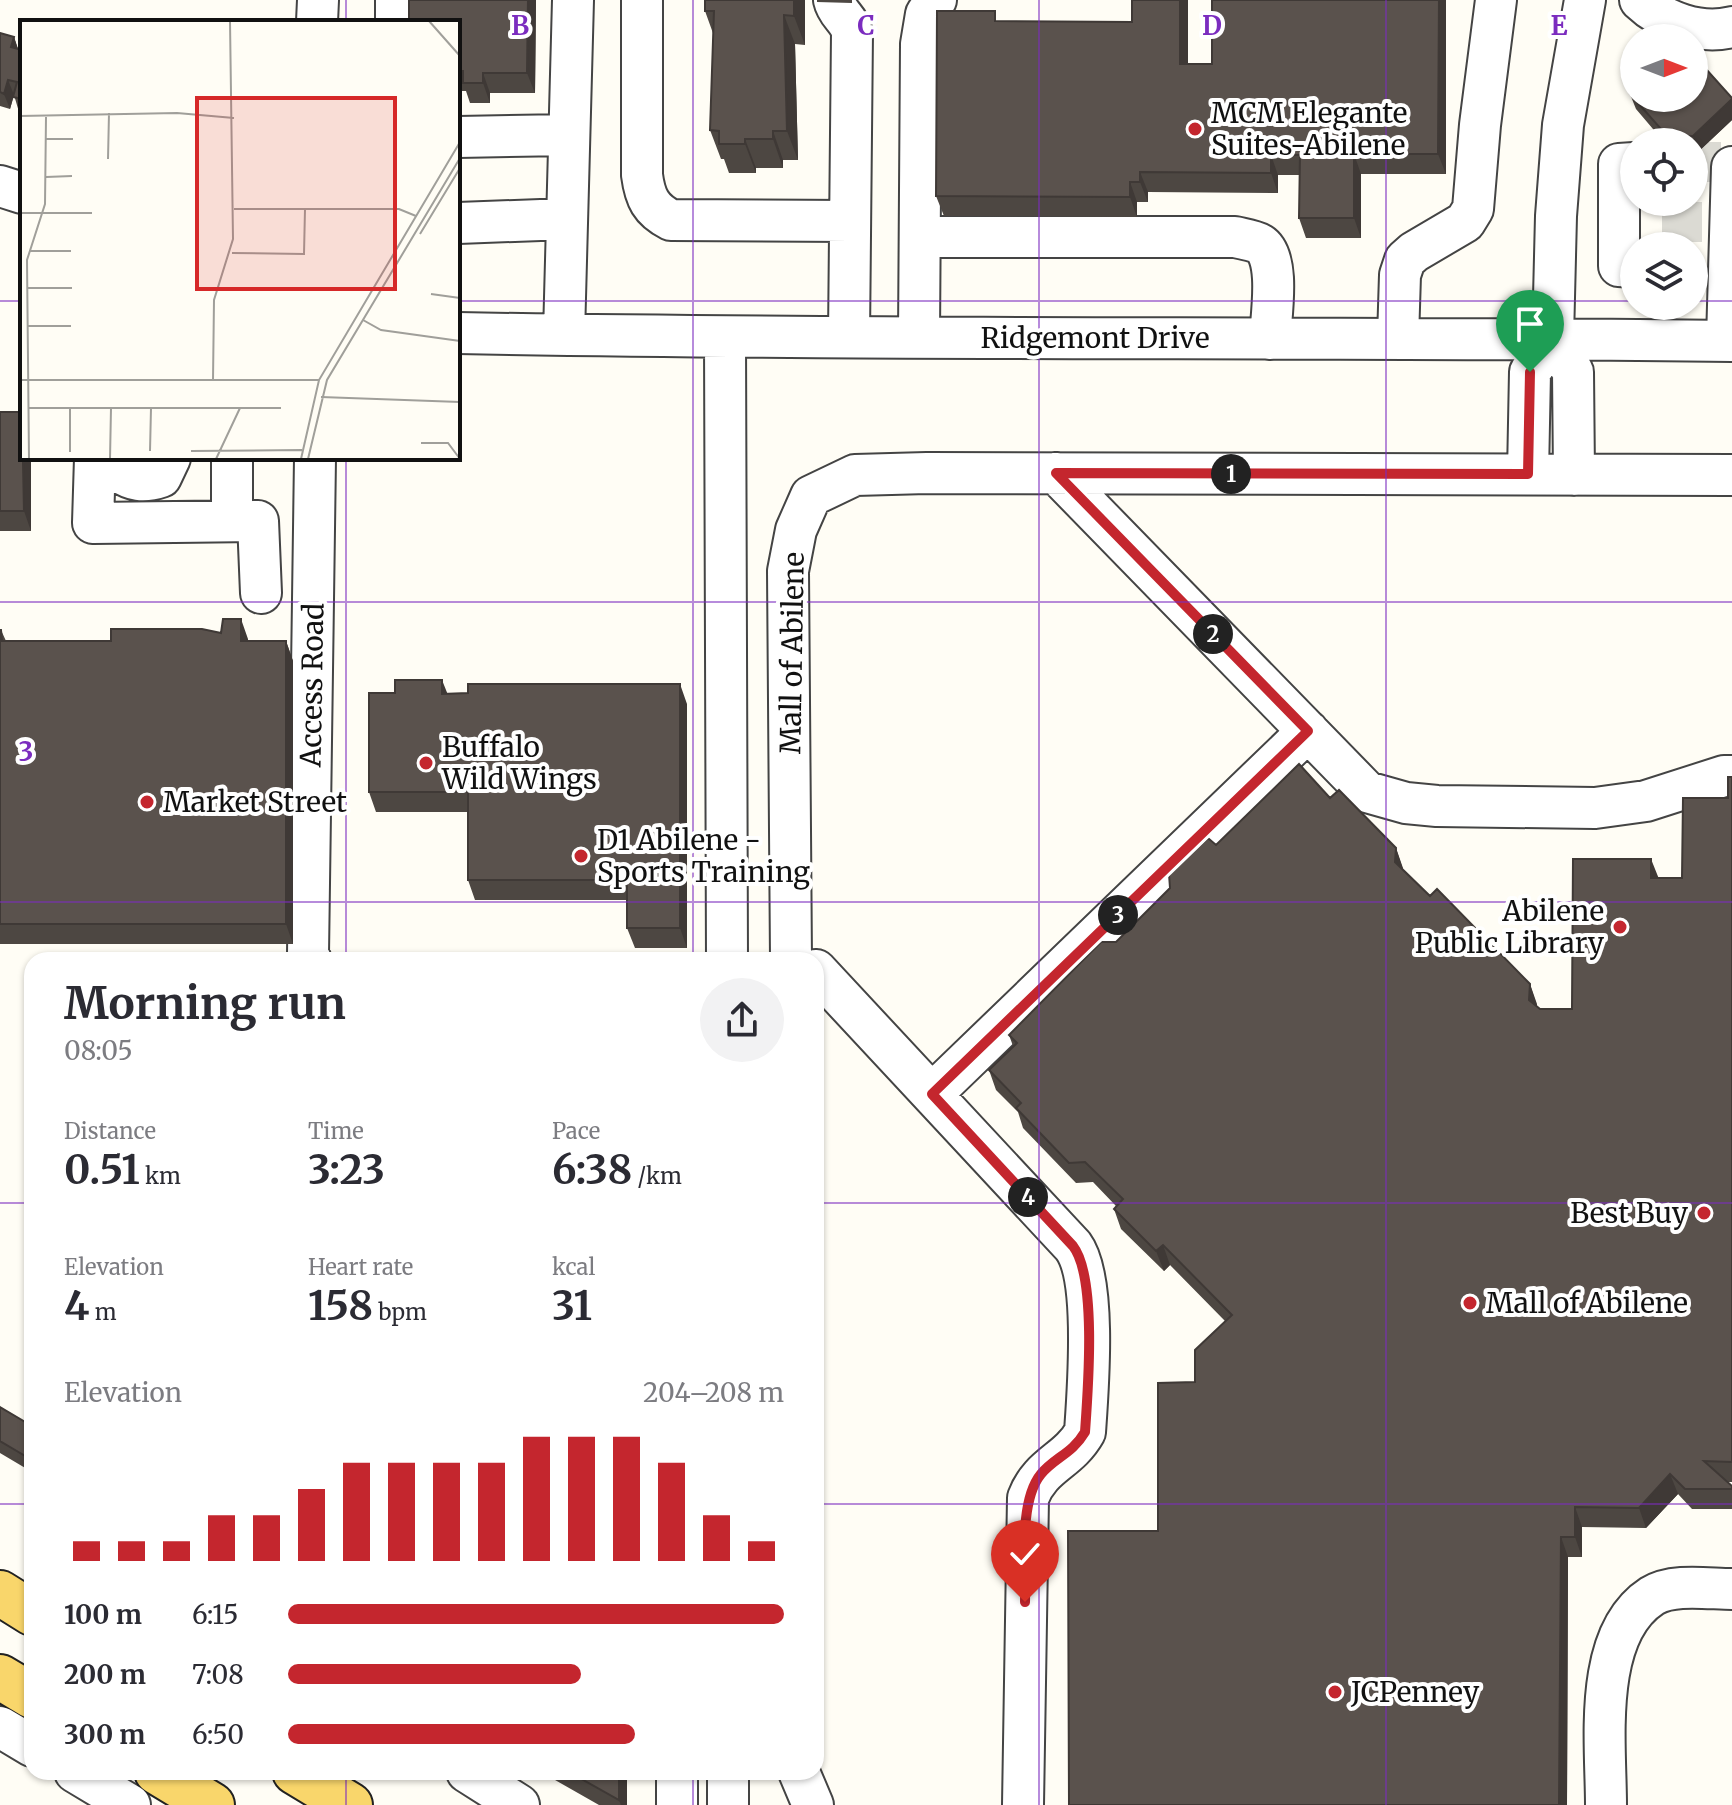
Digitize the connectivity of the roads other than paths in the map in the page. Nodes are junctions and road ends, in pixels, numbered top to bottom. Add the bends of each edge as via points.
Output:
1 (318, 0) edge
2 (573, 0) edge
3 (642, 0) edge
4 (936, 0) edge
5 (1496, 0) edge
6 (1585, 0) edge
7 (1640, 0) edge
8 (850, 11) edge
9 (317, 20) edge
10 (1732, 27) edge
11 (569, 135) junction
12 (460, 137) edge
13 (1620, 163) edge
14 (1728, 164) edge
15 (1560, 165) junction
16 (0, 186) edge
17 (20, 192) edge
18 (567, 219) junction
19 (850, 221) junction
20 (460, 223) edge
21 (920, 237) junction
22 (1555, 244) junction
23 (1620, 254) edge
24 (1712, 268) edge
25 (1647, 323) edge
26 (460, 333) edge
27 (564, 335) junction
28 (725, 337) junction
29 (849, 337) junction
30 (919, 337) junction
31 (1553, 338) junction
32 (1270, 339) junction
33 (1398, 339) junction
34 (1729, 340) edge
35 (95, 460) edge
36 (113, 460) edge
37 (169, 460) edge
38 (232, 460) edge
39 (315, 460) edge
40 (1056, 473) junction
41 (1528, 474) junction
42 (1574, 475) junction
43 (1732, 475) edge
44 (232, 521) junction
45 (261, 593) dead end
46 (1308, 731) junction
47 (1732, 776) edge
48 (308, 952) edge
49 (727, 952) edge
50 (801, 952) edge
51 (824, 982) edge
52 (932, 1094) junction
53 (1732, 1589) edge
54 (0, 1593) edge
55 (24, 1608) edge
56 (0, 1677) edge
57 (24, 1691) edge
58 (0, 1727) edge
59 (24, 1741) edge
60 (88, 1780) edge
61 (170, 1780) edge
62 (311, 1780) edge
63 (480, 1780) edge
64 (677, 1780) edge
65 (728, 1780) edge
66 (802, 1780) edge
67 (130, 1805) edge
68 (212, 1805) edge
69 (350, 1805) edge
70 (519, 1805) edge
71 (677, 1805) edge
72 (728, 1805) edge
73 (813, 1805) edge
74 (1023, 1805) edge
75 (1606, 1805) edge

1 - 9 street
2 - 11 street
3 - 19 street via 642,175 651,207 671,220
4 - 21 street via 926,14 921,44
5 - 33 street via 1473,209 1465,222 1405,260
6 - 15 street
7 - 10 street via 1685,25
8 - 19 street
11 - 12 street
11 - 18 street
13 - 15 street
14 - 24 street
15 - 22 street
16 - 17 street
18 - 20 street
18 - 27 street
19 - 29 street
21 - 30 street
21 - 32 street via 1235,237 1258,243 1267,250 1273,276
22 - 23 street
22 - 31 street
24 - 34 street
25 - 31 street, Ridgemont Drive
25 - 34 street, Ridgemont Drive
26 - 27 street, Ridgemont Drive
27 - 28 street, Ridgemont Drive
28 - 29 street, Ridgemont Drive
28 - 49 street
29 - 30 street, Ridgemont Drive
30 - 32 street, Ridgemont Drive
31 - 33 street, Ridgemont Drive
31 - 41 street via 1530,372
31 - 42 street via 1573,372
32 - 33 street, Ridgemont Drive
35 - 44 street via 93,523
36 - 37 street via 117,471 147,482 161,477
38 - 44 street
39 - 48 street, Access Road
40 - 41 street, Mall of Abilene
40 - 46 street
40 - 50 street, Mall of Abilene via 855,475 811,496 796,530 788,571
41 - 42 street, Mall of Abilene
42 - 43 street, Mall of Abilene
44 - 45 street via 258,521
46 - 47 street via 1367,792 1406,803 1595,808 1646,801
46 - 52 street
51 - 52 street
52 - 74 street via 1073,1246 1086,1282 1085,1432 1067,1455 1043,1472 1028,1498
53 - 75 street via 1654,1594 1633,1613 1614,1646 1606,1693
54 - 55 main road
56 - 57 main road
58 - 59 street
60 - 67 street
61 - 68 main road
62 - 69 main road
63 - 70 street
64 - 71 street
65 - 72 street
66 - 73 street

